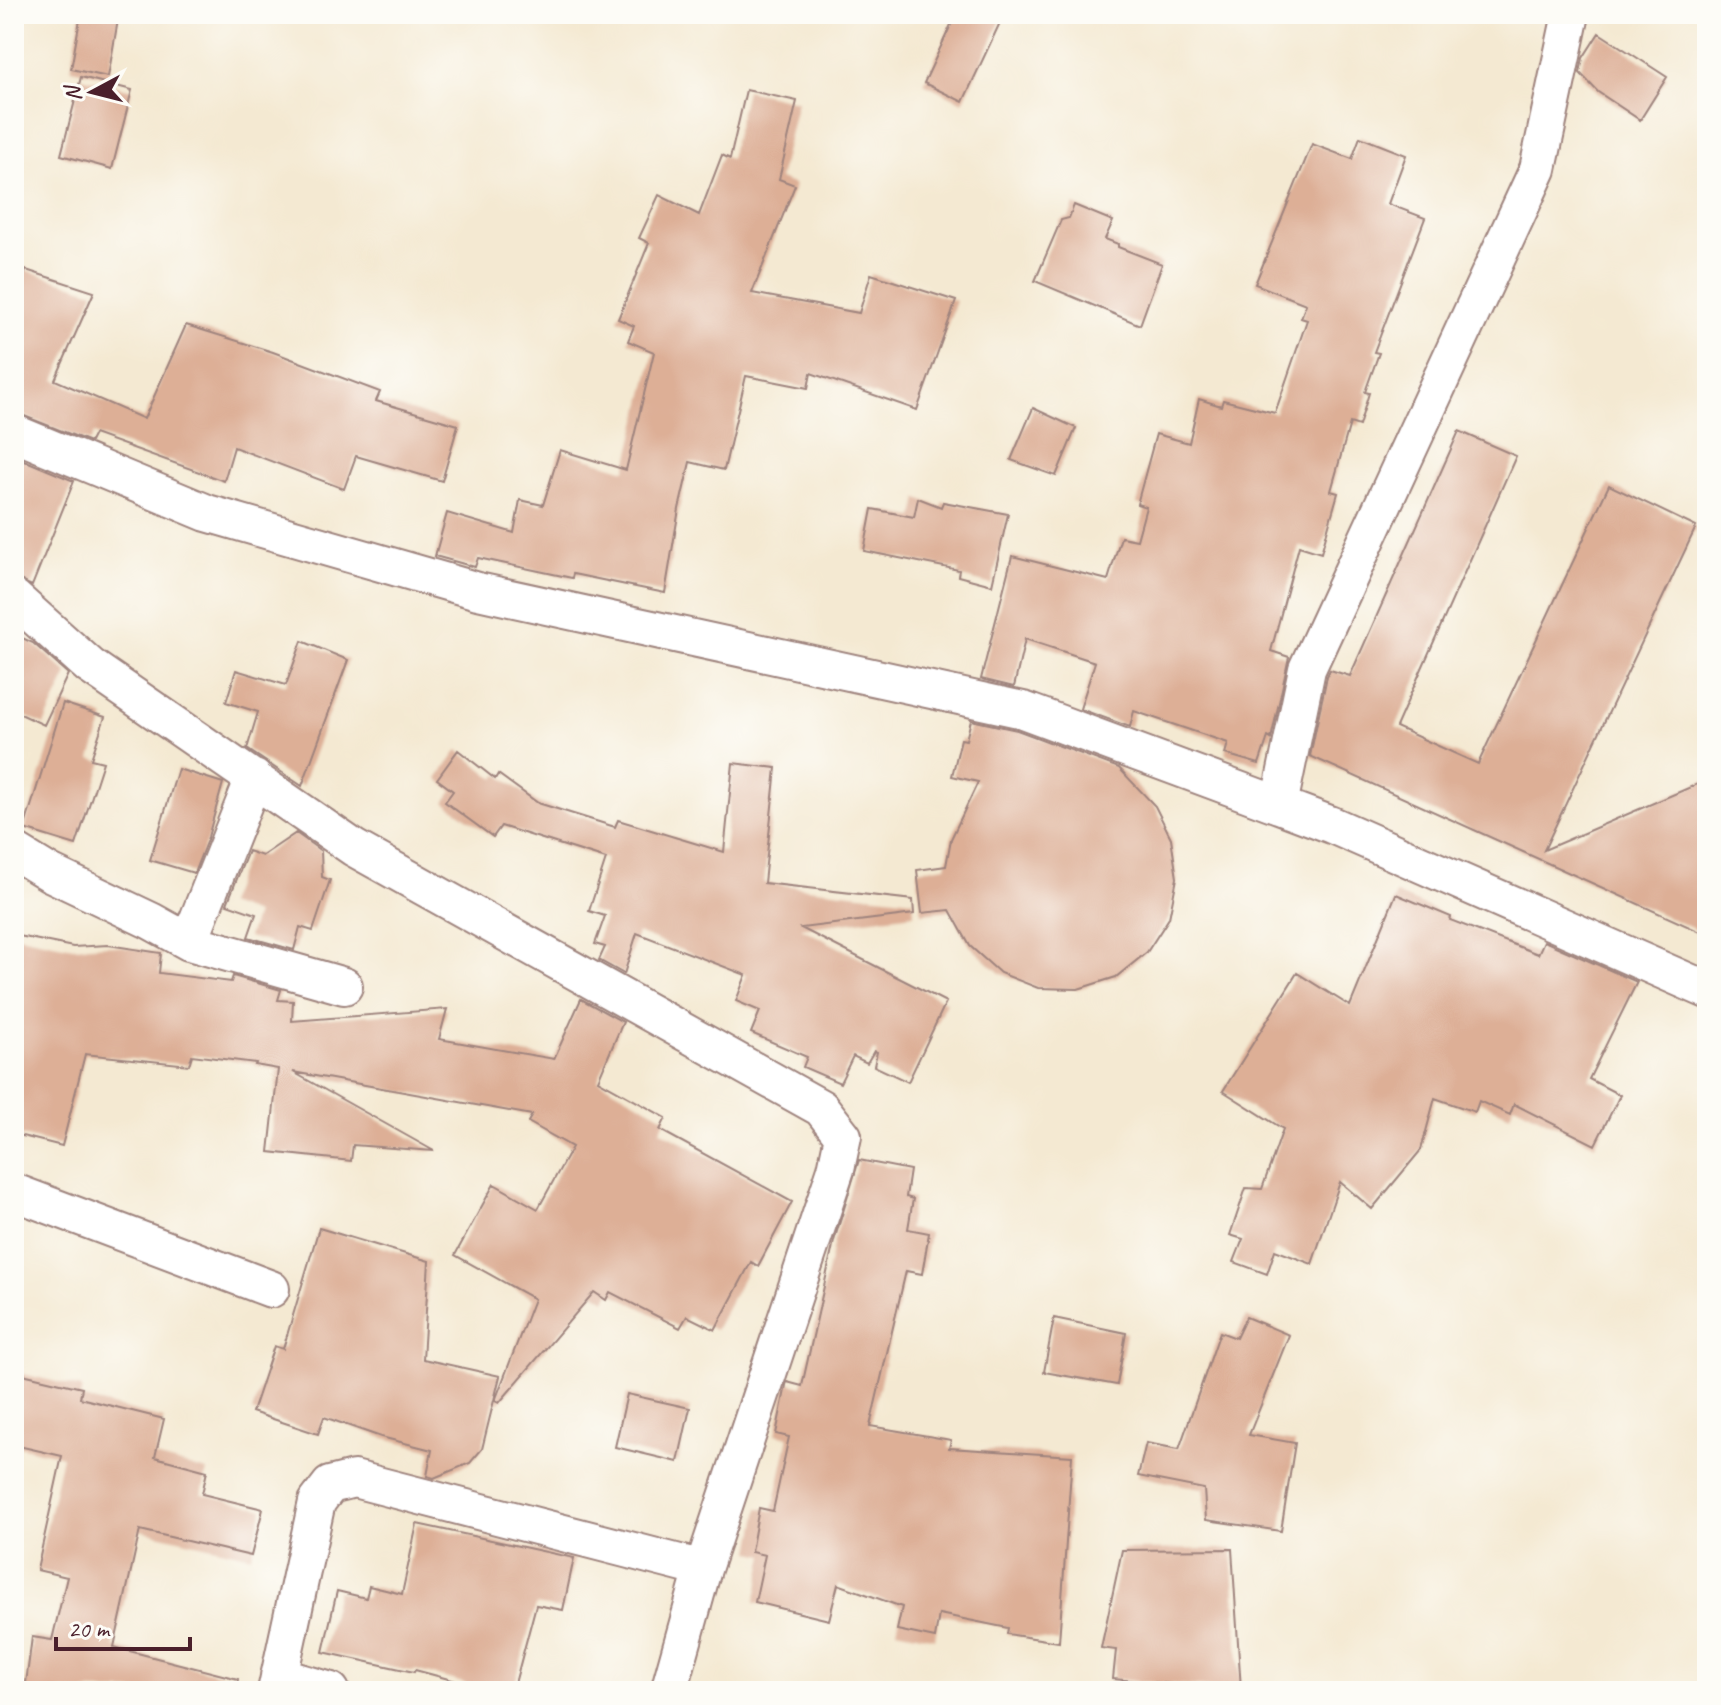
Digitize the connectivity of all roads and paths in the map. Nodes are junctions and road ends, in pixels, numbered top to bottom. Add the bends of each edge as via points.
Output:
1 (1571, 14) edge
2 (14, 433) edge
3 (14, 598) edge
4 (254, 778) junction
5 (1279, 805) junction
6 (14, 851) edge
7 (189, 942) junction
8 (344, 986) dead end
9 (1707, 990) edge
10 (14, 1192) edge
11 (271, 1289) dead end
12 (703, 1569) junction
13 (278, 1684) edge
14 (331, 1691) edge
15 (669, 1691) edge

1 - 5 street via 1538,169 1307,669
2 - 5 street via 207,513 478,591 1023,710
3 - 4 street via 90,666
4 - 7 street
4 - 12 street via 354,848 821,1108 843,1136
5 - 9 street
6 - 7 street
7 - 8 street
10 - 11 street
12 - 13 street via 354,1479 330,1485 317,1502
12 - 15 street
13 - 14 street

